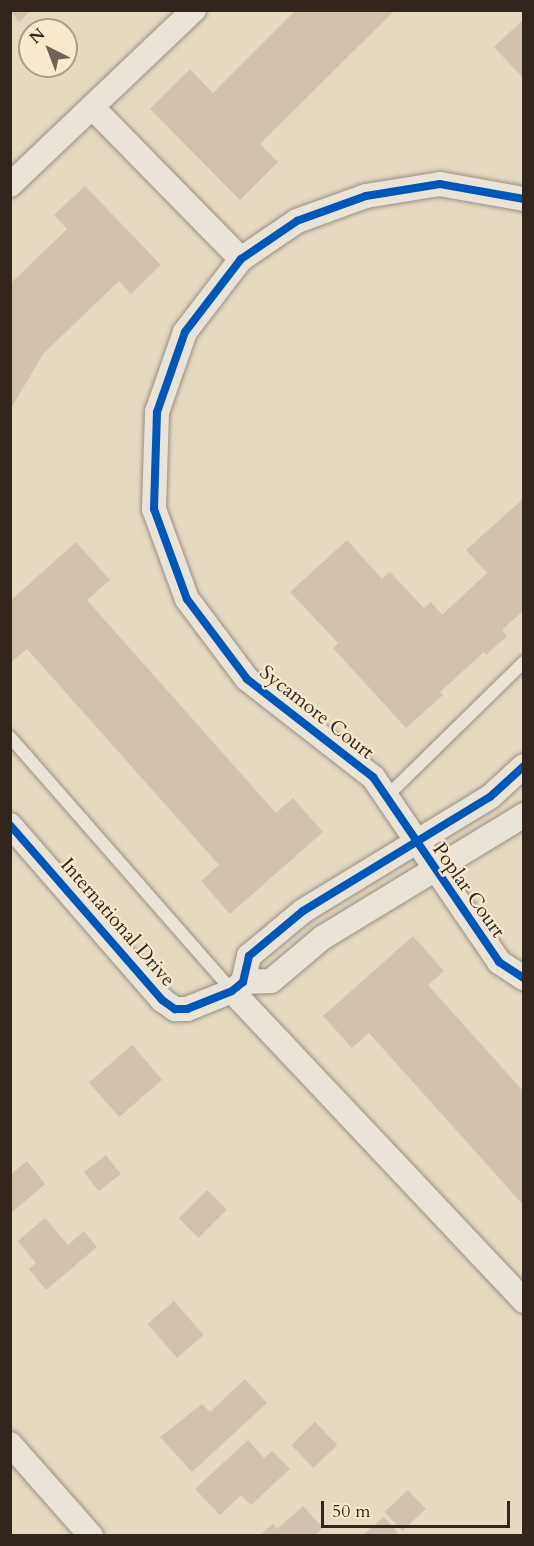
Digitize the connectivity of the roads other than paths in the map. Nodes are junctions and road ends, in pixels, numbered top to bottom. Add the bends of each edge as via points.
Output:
1 (194, 10) edge
2 (92, 107) junction
3 (10, 185) edge
4 (524, 200) edge
5 (241, 259) junction
6 (524, 662) edge
7 (10, 737) edge
8 (524, 766) edge
9 (387, 796) junction
10 (524, 815) edge
11 (10, 825) edge
12 (415, 842) junction
13 (434, 869) junction
14 (524, 978) edge
15 (237, 987) junction
16 (524, 1301) edge
17 (10, 1444) edge
18 (91, 1536) edge

1 - 2 street
2 - 3 street
2 - 5 street
4 - 5 street, Sycamore Court via 440,184 366,196 297,221
5 - 9 street, Sycamore Court via 185,332 157,412 154,509 187,599 247,679 373,777
6 - 9 lane
7 - 15 lane
8 - 12 street via 490,797
9 - 12 street, Sycamore Court
10 - 13 street, International Drive
11 - 15 street, International Drive via 162,1000 175,1009 187,1009
12 - 13 street, Poplar Court
12 - 15 street via 303,911 249,956
13 - 14 street, Poplar Court via 499,962
13 - 15 street, International Drive via 322,938 271,981
15 - 16 street
17 - 18 street

